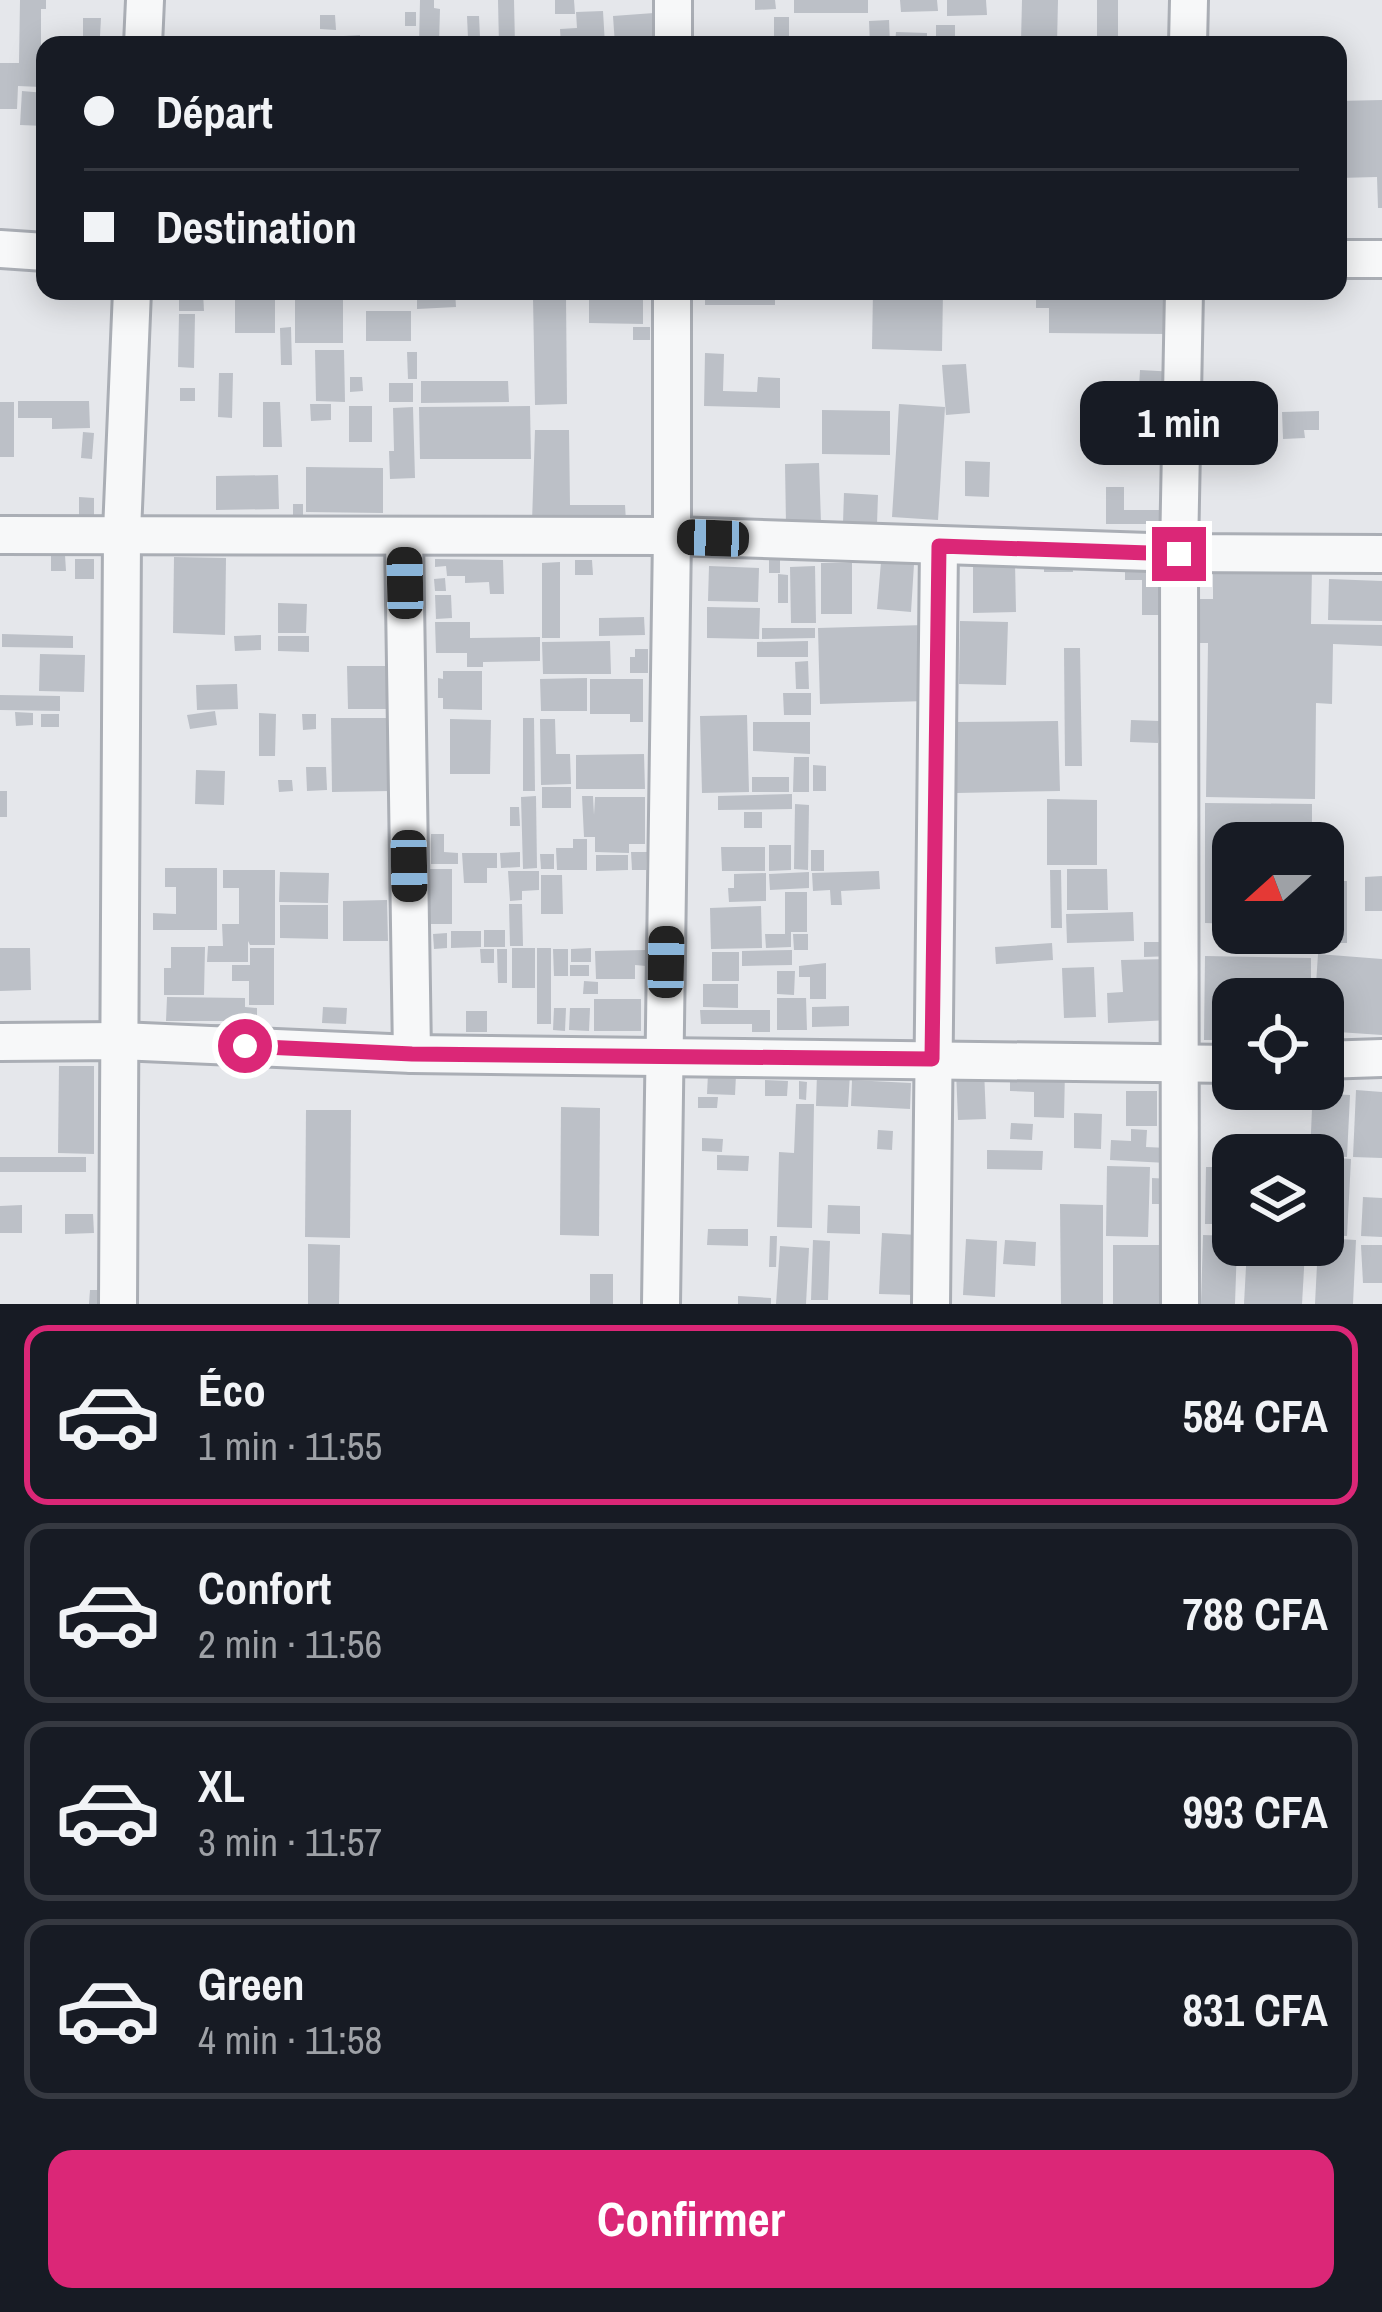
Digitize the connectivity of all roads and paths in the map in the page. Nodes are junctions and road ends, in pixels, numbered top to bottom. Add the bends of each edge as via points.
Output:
1 (145, 0) edge
2 (673, 0) edge
3 (1189, 0) edge
4 (143, 36) edge
5 (673, 36) edge
6 (1188, 36) edge
7 (0, 249) edge
8 (36, 251) edge
9 (1347, 259) edge
10 (1382, 259) edge
11 (131, 300) edge
12 (672, 300) edge
13 (1184, 300) edge
14 (122, 532) junction
15 (0, 535) edge
16 (404, 536) junction
17 (672, 536) junction
18 (939, 546) junction
19 (1179, 554) junction
20 (1382, 554) edge
21 (119, 1041) junction
22 (0, 1042) edge
23 (412, 1054) junction
24 (664, 1057) junction
25 (1382, 1058) edge
26 (932, 1059) junction
27 (1344, 1059) edge
28 (1212, 1065) edge
29 (1181, 1066) junction
30 (118, 1304) edge
31 (661, 1304) edge
32 (931, 1304) edge
33 (1180, 1304) edge

1 - 4 street
2 - 5 street
3 - 6 street
7 - 8 street
9 - 10 street
11 - 14 street
12 - 17 street
13 - 19 street
14 - 15 street
14 - 16 street
14 - 21 street
16 - 17 street
16 - 23 street
17 - 18 street
17 - 24 street
18 - 19 street
18 - 26 street
19 - 20 street
19 - 29 street
21 - 22 street
21 - 23 street
21 - 30 street
23 - 24 street
24 - 26 street
24 - 31 street
25 - 27 street
26 - 29 street
26 - 32 street
28 - 29 street
29 - 33 street

